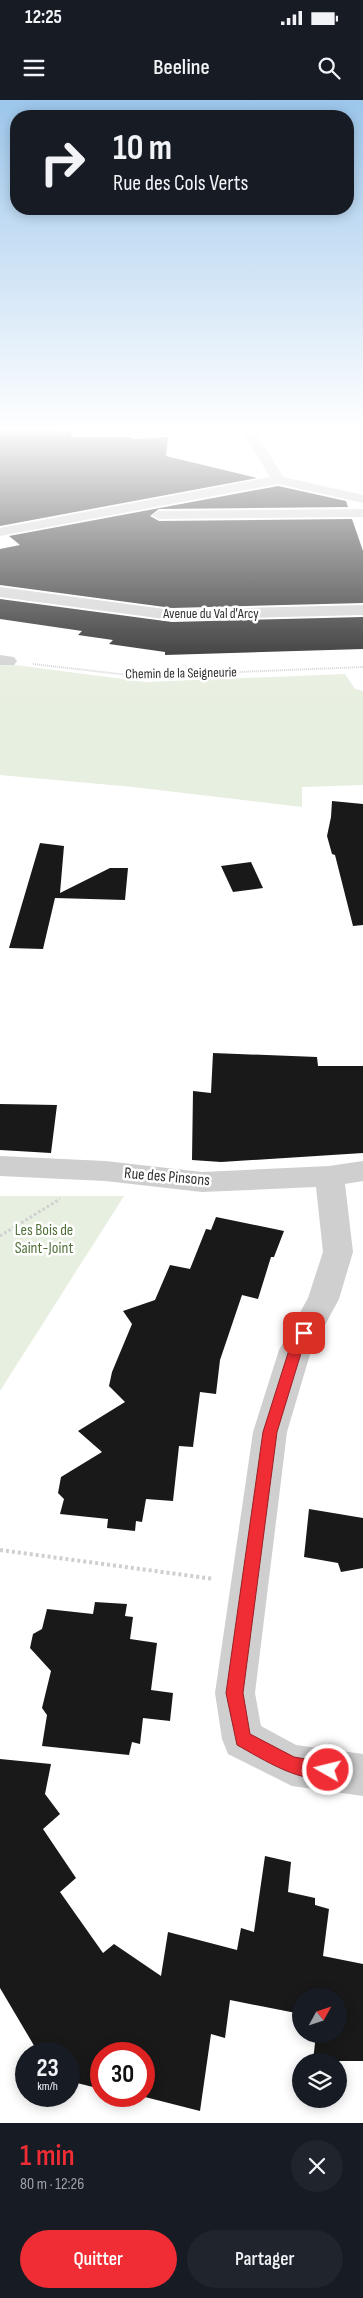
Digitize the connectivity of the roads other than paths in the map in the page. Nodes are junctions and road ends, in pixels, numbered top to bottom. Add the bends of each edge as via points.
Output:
1 (62, 520) edge
2 (0, 532) edge
3 (0, 592) edge
4 (363, 610) edge
5 (0, 1166) edge
6 (363, 1171) edge
7 (328, 1176) junction
8 (363, 1775) edge

1 - 2 street
3 - 4 street, Avenue du Val d'Arcy via 172,615
5 - 7 street, Rue des Pinsons via 105,1170 202,1182
6 - 7 street, Rue des Pinsons
7 - 8 street via 338,1252 323,1299 295,1350 270,1432 235,1693 243,1739 292,1765

